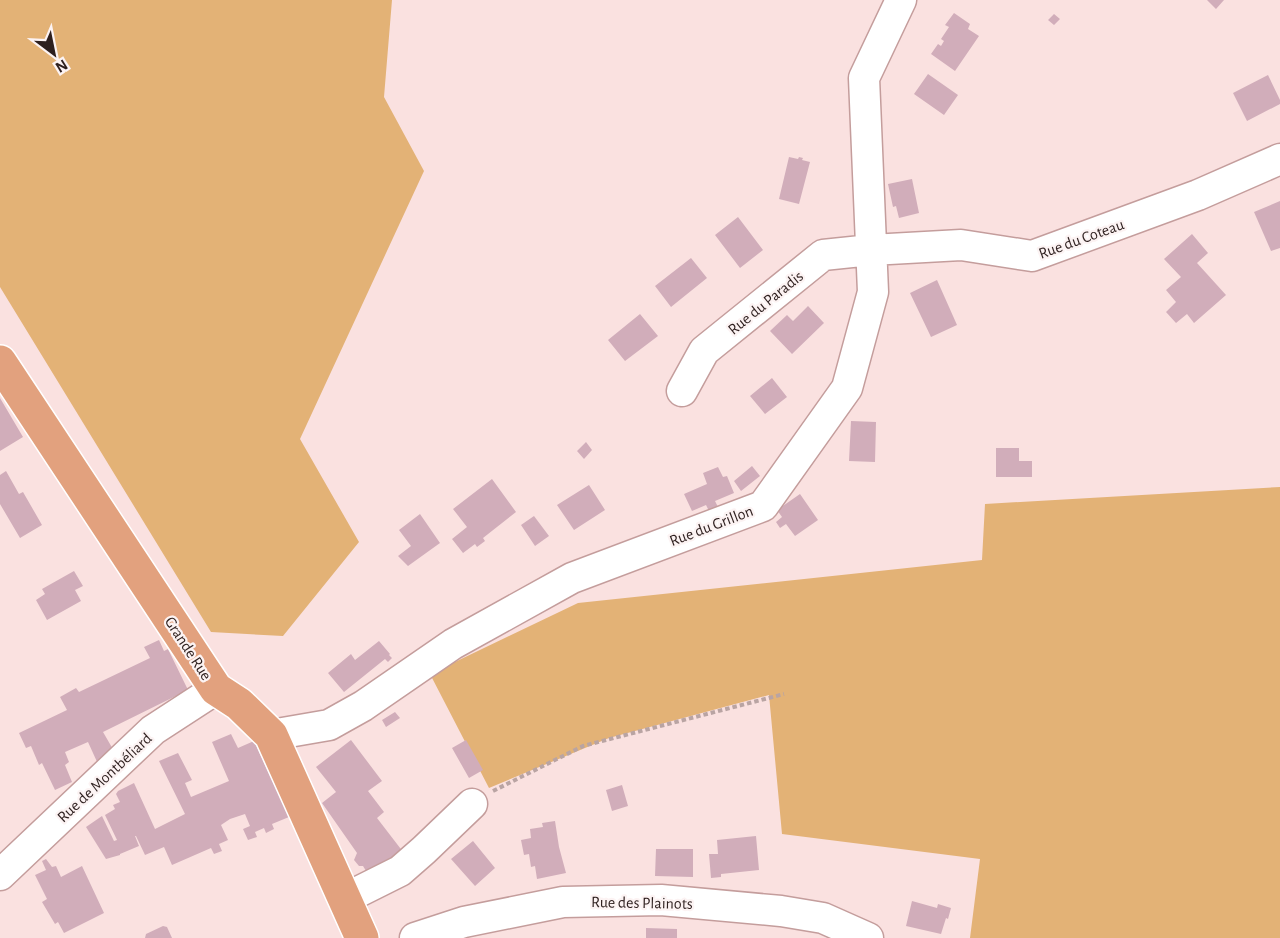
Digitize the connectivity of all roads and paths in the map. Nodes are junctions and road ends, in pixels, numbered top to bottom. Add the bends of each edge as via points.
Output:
1 (901, 0) edge
2 (1280, 159) edge
3 (871, 250) junction
4 (0, 362) edge
5 (682, 391) dead end
6 (216, 689) junction
7 (784, 693) dead end
8 (271, 735) junction
9 (472, 804) joint
10 (0, 875) edge
11 (344, 899) junction
12 (362, 938) edge
13 (415, 938) edge
14 (868, 938) edge

1 - 3 street, Rue du Grillon via 864,78
2 - 3 street, Rue du Coteau via 1198,195 1032,256 961,245
3 - 5 street, Rue du Paradis via 823,255 704,351
3 - 8 street, Rue du Grillon via 873,292 847,388 763,506 572,578 453,644 329,725
4 - 6 main road, Grande Rue
6 - 8 main road, Grande Rue via 239,704
6 - 10 street, Rue de Montbéliard via 153,730
7 - 9 path via 583,746
8 - 11 main road, Grande Rue
9 - 11 street via 400,871
11 - 12 main road, Grande Rue
13 - 14 street, Rue des Plainots via 464,922 563,902 661,900 823,918

